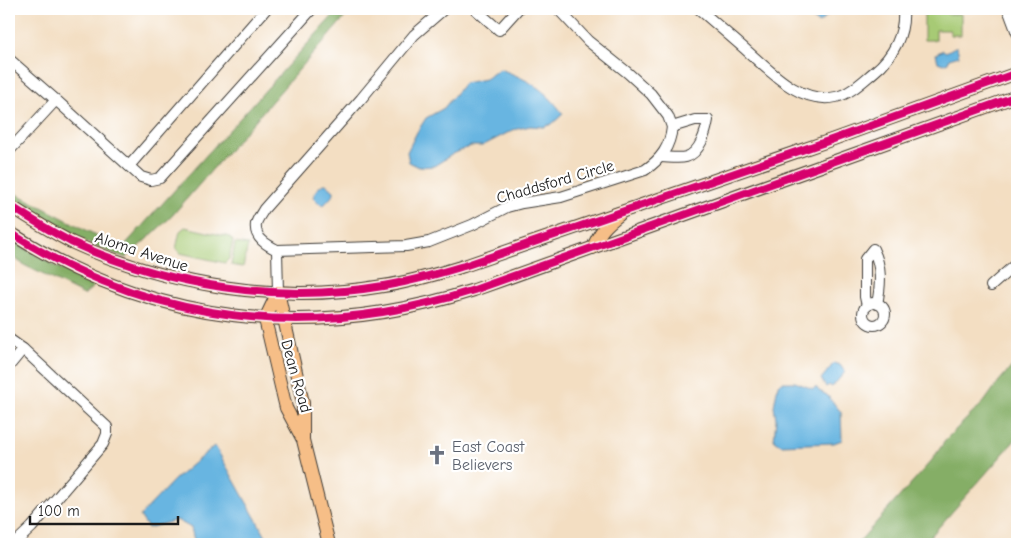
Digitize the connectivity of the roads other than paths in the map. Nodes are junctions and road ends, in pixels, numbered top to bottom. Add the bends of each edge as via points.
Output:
1 (266, 9) edge
2 (312, 9) edge
3 (444, 9) edge
4 (475, 9) edge
5 (518, 9) edge
6 (558, 9) edge
7 (699, 9) edge
8 (903, 9) edge
9 (1008, 9) edge
10 (1017, 33) edge
11 (9, 59) edge
12 (1017, 73) edge
13 (1017, 96) edge
14 (56, 100) junction
15 (672, 127) junction
16 (9, 151) edge
17 (661, 157) junction
18 (129, 166) junction
19 (9, 206) edge
20 (627, 209) junction
21 (9, 232) edge
22 (593, 248) junction
23 (277, 250) junction
24 (1017, 263) edge
25 (865, 274) junction
26 (880, 275) junction
27 (991, 286) dead end
28 (278, 292) junction
29 (265, 319) junction
30 (283, 320) junction
31 (9, 339) edge
32 (23, 349) junction
33 (9, 366) edge
34 (303, 440) junction
35 (14, 544) edge
36 (329, 544) edge

1 - 18 street
2 - 18 street via 160,178 141,177
3 - 23 street via 414,35 264,209 256,224 258,235 263,243
4 - 5 street via 499,30
6 - 15 street via 588,41 651,94 668,116
7 - 8 street via 779,79 797,90 825,98 847,92 878,69 902,34
9 - 10 street
11 - 14 street
12 - 20 main road, Aloma Avenue
13 - 22 main road
14 - 16 street
14 - 18 street
15 - 17 street via 667,148
15 - 17 street via 708,120 705,136 694,152 686,157
17 - 23 street, Chaddsford Circle via 633,175 561,197 507,207 429,242 406,246
19 - 28 main road, Aloma Avenue via 71,241 134,266 204,284
20 - 22 main road via 604,226
20 - 28 main road, Aloma Avenue via 464,266 408,282 348,291
21 - 29 main road via 83,274 127,291 184,307
22 - 30 main road via 428,304 356,316
23 - 28 street
24 - 27 street
25 - 26 street
25 - 26 street via 865,259 873,249 880,261
25 - 26 street via 864,297 872,305 881,286
28 - 29 main road
28 - 30 main road, Dean Road
29 - 30 main road
29 - 34 main road, Dean Road via 286,408
30 - 34 main road, Dean Road via 303,403
31 - 32 street
32 - 33 street
32 - 35 street via 107,426 107,434 103,444
34 - 36 main road, Dean Road

